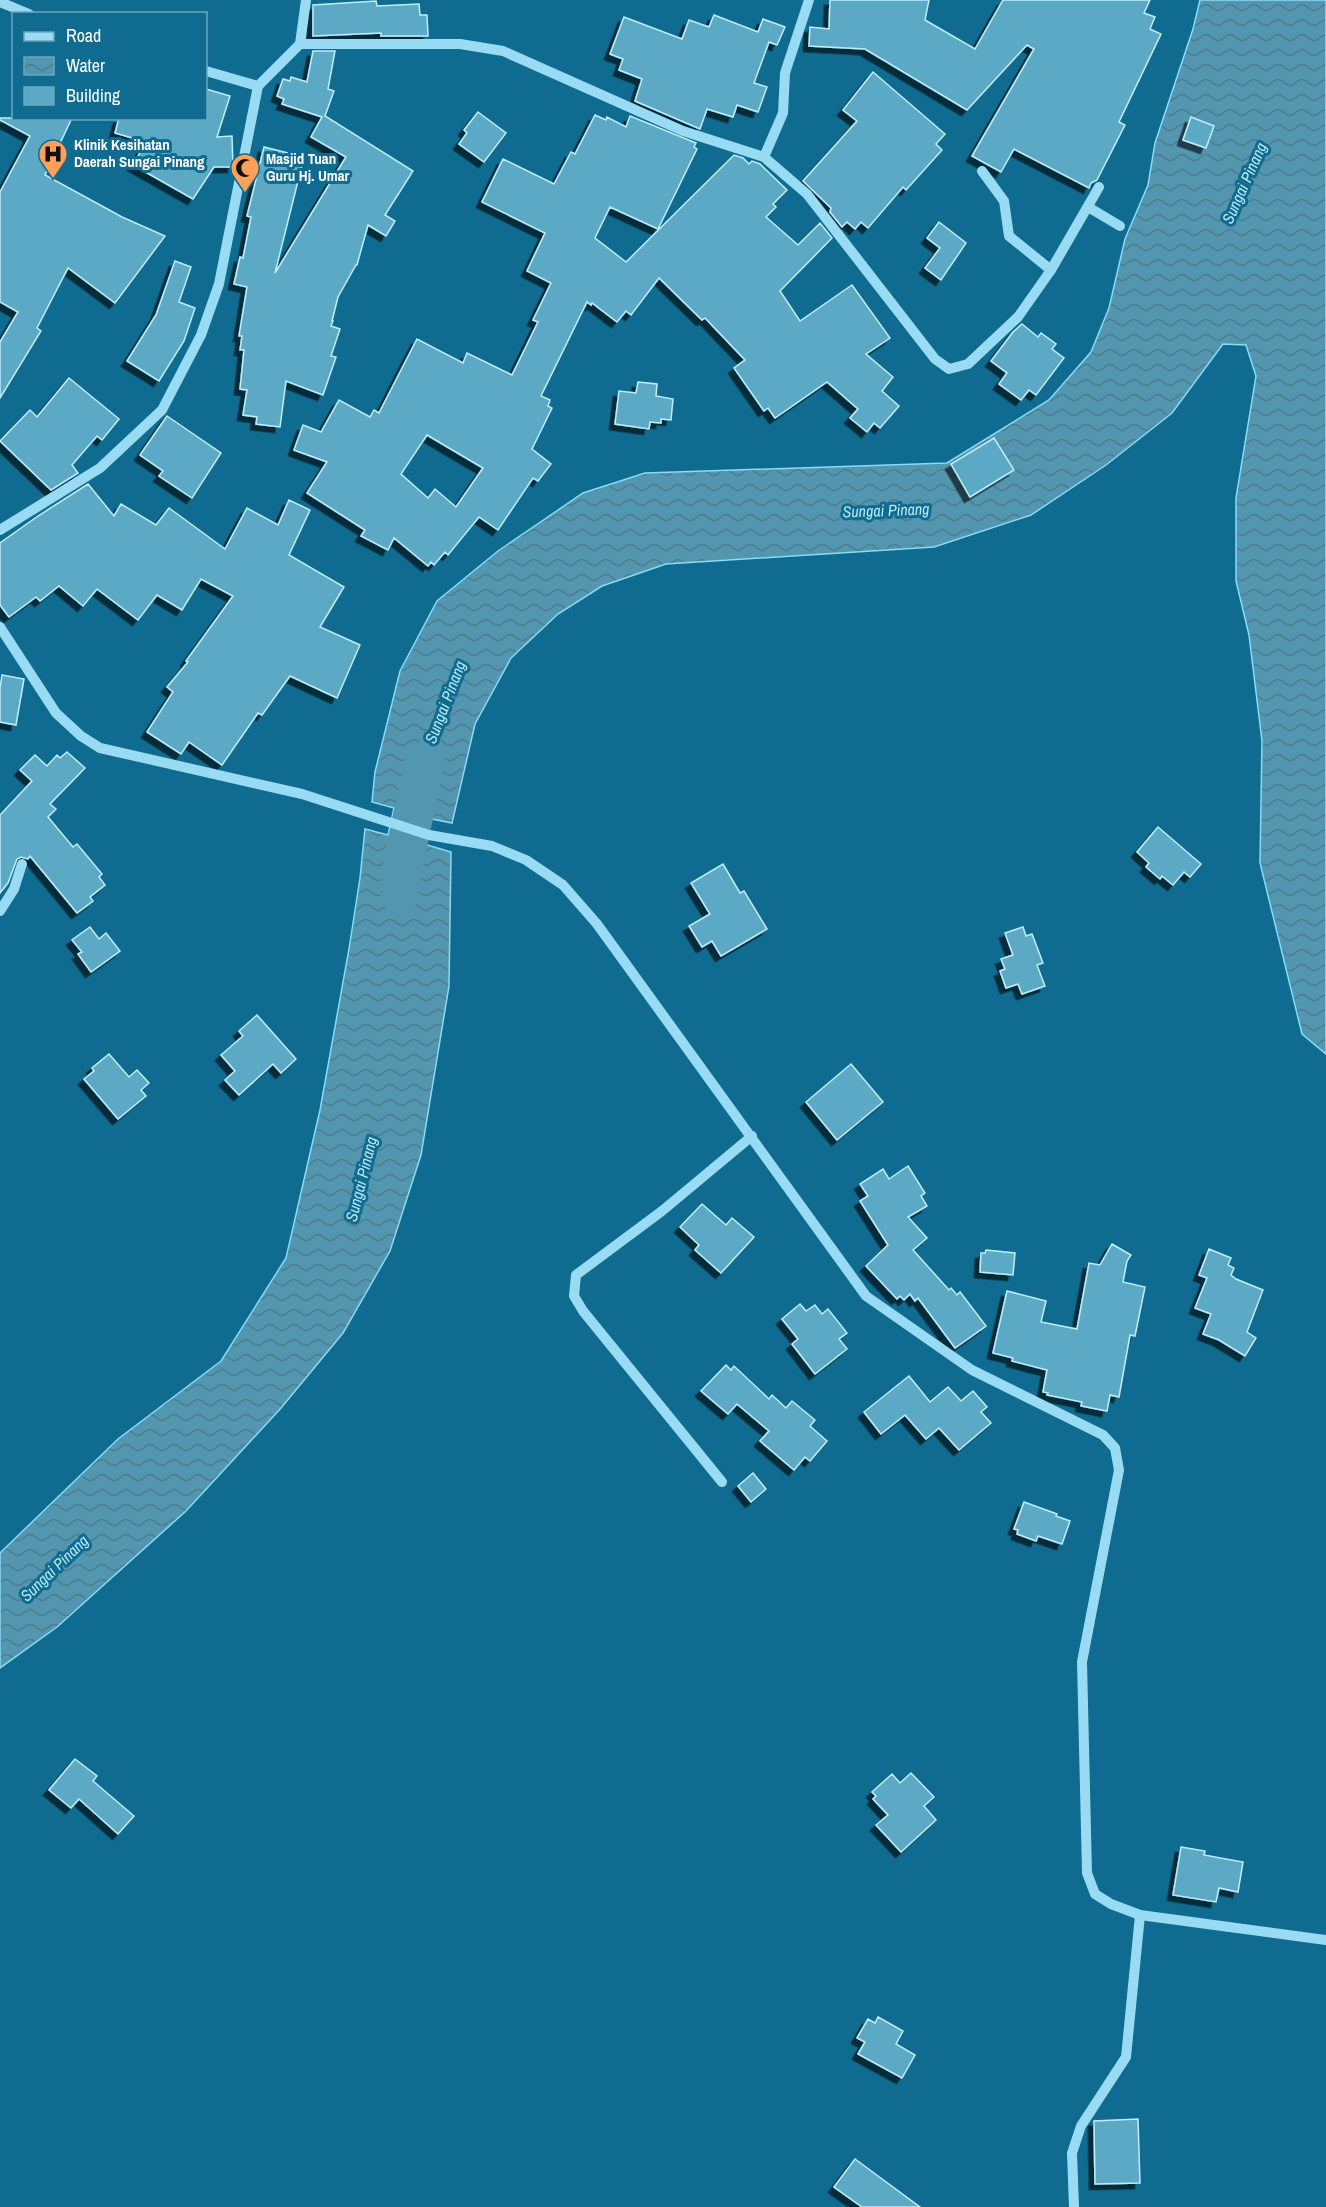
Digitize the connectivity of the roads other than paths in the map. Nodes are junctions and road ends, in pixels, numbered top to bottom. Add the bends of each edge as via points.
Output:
1 (306, 0) edge
2 (808, 0) edge
3 (0, 2) edge
4 (24, 12) edge
5 (300, 44) junction
6 (207, 71) edge
7 (258, 86) junction
8 (764, 157) junction
9 (982, 171) dead end
10 (1099, 187) dead end
11 (1088, 207) junction
12 (1120, 226) dead end
13 (1052, 270) junction
14 (0, 530) edge
15 (0, 627) edge
16 (22, 864) dead end
17 (0, 911) edge
18 (752, 1136) junction
19 (722, 1482) dead end
20 (1140, 1916) junction
21 (1326, 1940) edge
22 (1074, 2207) edge

1 - 5 street
2 - 8 street via 785,72 783,113
3 - 4 street
5 - 7 street
5 - 8 street via 460,44 503,51 682,131
6 - 7 street
7 - 14 street via 219,284 201,335 162,410 100,468
8 - 13 street via 807,194 935,359 949,369 968,364 1018,317
9 - 13 street via 1004,201 1009,236
10 - 11 street
11 - 12 street
11 - 13 street
15 - 18 street via 56,713 100,748 302,794 429,835 492,846 526,860 563,885 597,924
16 - 17 street via 14,889
18 - 19 street via 662,1211 576,1275 574,1296
18 - 20 street via 866,1296 972,1370 1103,1434 1115,1448 1119,1470 1082,1662 1087,1873 1095,1894 1110,1905
20 - 21 street
20 - 22 street via 1126,2057 1082,2126 1072,2153

